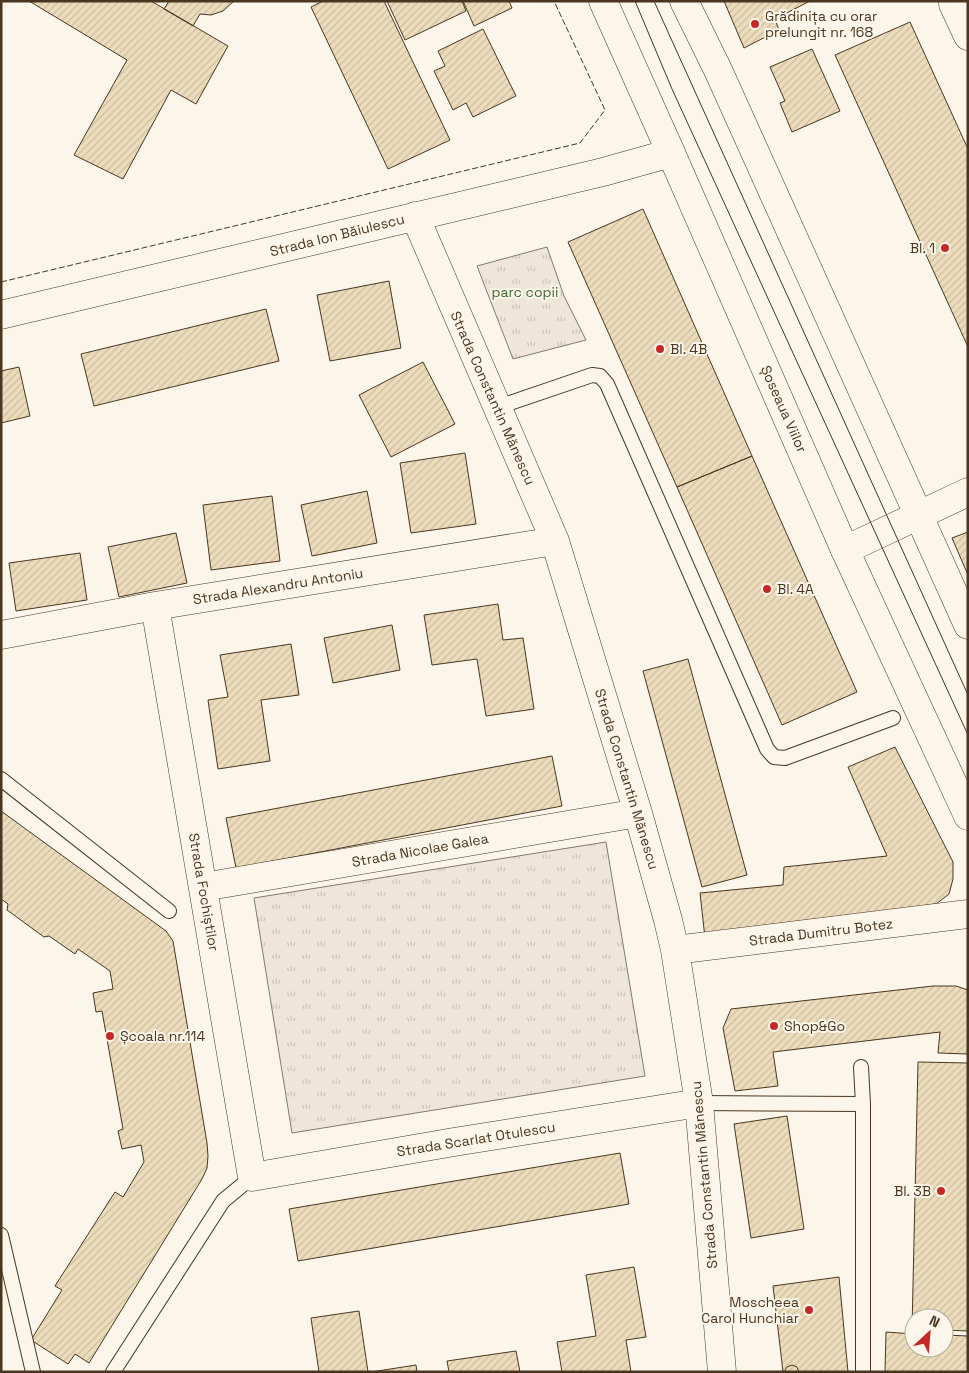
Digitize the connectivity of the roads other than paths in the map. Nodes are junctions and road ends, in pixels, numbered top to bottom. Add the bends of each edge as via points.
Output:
1 (603, 1) edge
2 (684, 1) edge
3 (953, 4) dead end
4 (968, 36) edge
5 (671, 153) junction
6 (415, 216) junction
7 (1, 315) edge
8 (498, 407) junction
9 (968, 492) edge
10 (917, 515) junction
11 (555, 542) junction
12 (845, 550) junction
13 (155, 606) junction
14 (968, 625) edge
15 (1, 635) edge
16 (893, 718) dead end
17 (1, 779) edge
18 (638, 813) junction
19 (968, 816) edge
20 (203, 887) junction
21 (169, 911) dead end
22 (968, 914) edge
23 (675, 950) junction
24 (862, 1067) dead end
25 (699, 1103) junction
26 (863, 1104) junction
27 (252, 1177) junction
28 (1, 1235) edge
29 (33, 1372) edge
30 (112, 1372) edge
31 (722, 1372) edge
32 (863, 1372) edge

1 - 5 street, Șoseaua Viilor
2 - 10 street
3 - 4 street
5 - 6 street, Strada Ion Băiulescu
5 - 12 street, Șoseaua Viilor
6 - 7 street, Strada Ion Băiulescu
6 - 8 street, Strada Constantin Mănescu via 470,349
8 - 11 street, Strada Constantin Mănescu
8 - 16 lane via 592,375 600,376 607,384 767,749 774,757 785,758
9 - 10 street
10 - 12 street
10 - 14 street
11 - 13 street, Strada Alexandru Antoniu
11 - 18 street, Strada Constantin Mănescu
12 - 19 street, Șoseaua Viilor
13 - 15 street, Strada Alexandru Antoniu
13 - 20 street, Strada Fochiștilor
17 - 21 lane
18 - 20 street, Strada Nicolae Galea
18 - 23 street, Strada Constantin Mănescu
20 - 27 street, Strada Fochiștilor
22 - 23 street, Strada Dumitru Botez
23 - 25 street, Strada Constantin Mănescu
24 - 26 lane
25 - 26 lane
25 - 27 street, Strada Scarlat Otulescu
25 - 31 street, Strada Constantin Mănescu
26 - 32 lane
27 - 30 lane via 223,1201
28 - 29 lane

